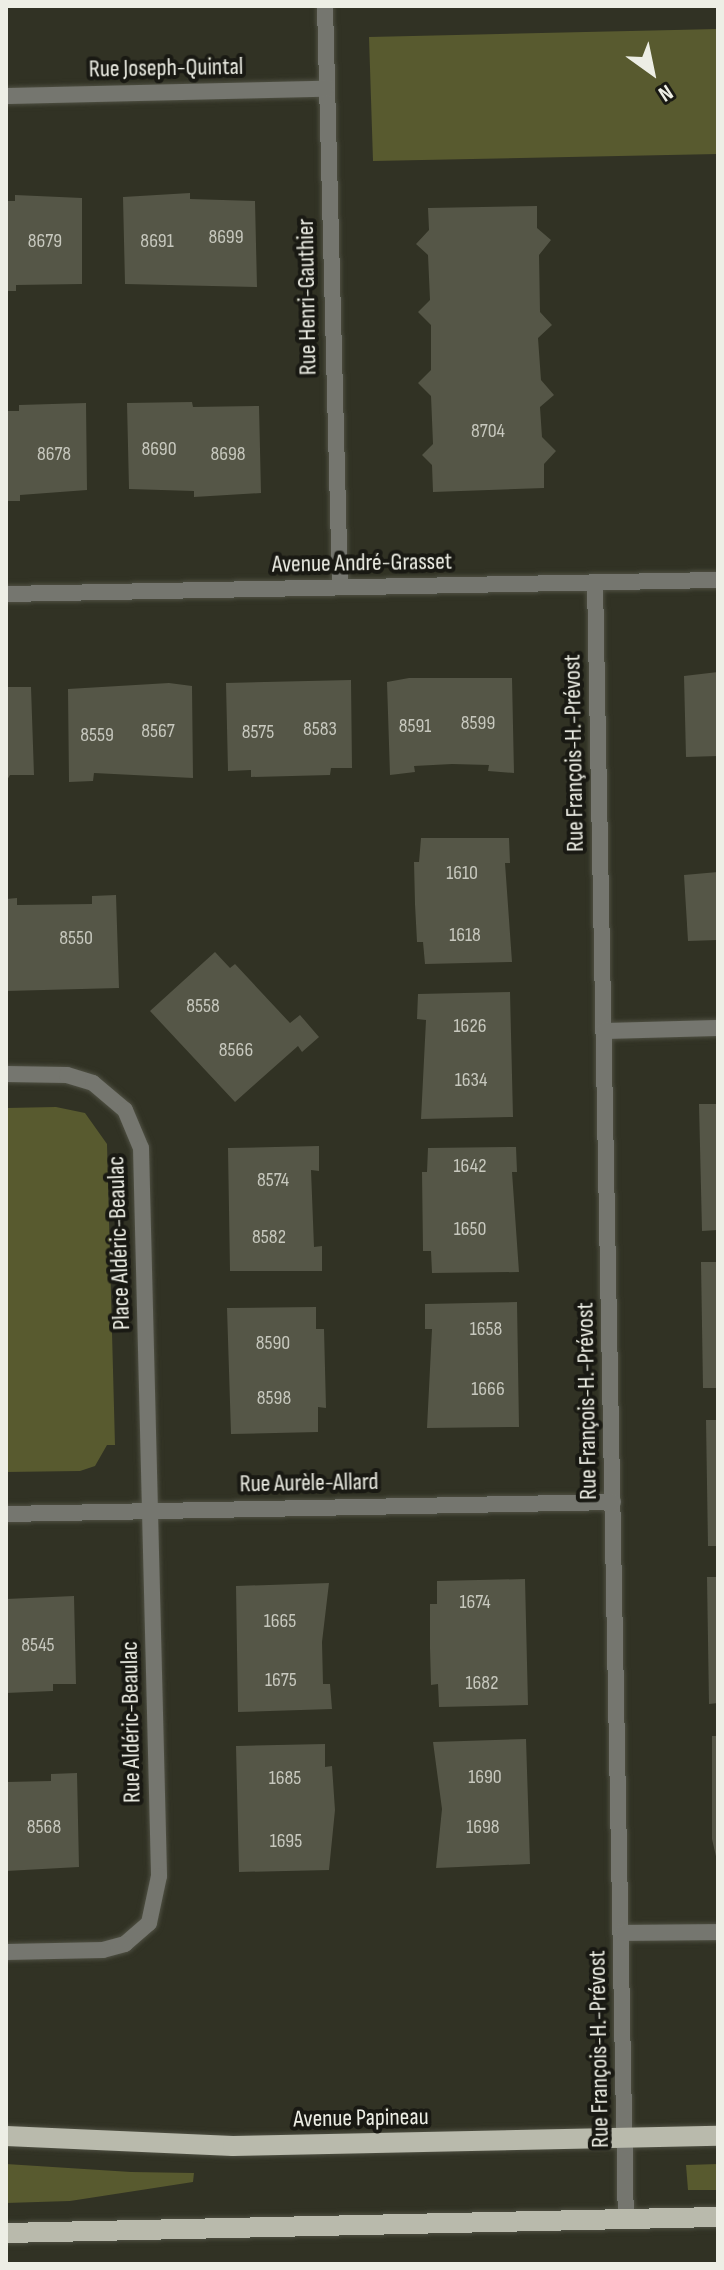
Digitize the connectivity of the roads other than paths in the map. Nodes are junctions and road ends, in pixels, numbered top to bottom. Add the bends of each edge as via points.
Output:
1 (325, 6) edge
2 (326, 89) junction
3 (6, 96) edge
4 (718, 580) edge
5 (595, 582) junction
6 (340, 587) junction
7 (6, 594) edge
8 (718, 1028) edge
9 (604, 1031) junction
10 (6, 1074) edge
11 (613, 1502) junction
12 (150, 1509) junction
13 (6, 1514) edge
14 (718, 1932) edge
15 (623, 1933) junction
16 (6, 1952) edge
17 (6, 2136) edge
18 (718, 2136) edge
19 (624, 2137) junction
20 (718, 2217) edge
21 (626, 2219) junction
22 (6, 2233) edge

1 - 2 street, Rue Henri-Gauthier
2 - 3 street, Rue Joseph-Quintal
2 - 6 street, Rue Henri-Gauthier
4 - 5 street, Avenue André-Grasset
5 - 6 street, Avenue André-Grasset
5 - 9 street, Rue François-H.-Prévost
6 - 7 street, Avenue André-Grasset
8 - 9 street
9 - 11 street, Rue François-H.-Prévost
10 - 12 street, Place Aldéric-Beaulac via 67,1075 93,1083 116,1100 138,1134 143,1162
11 - 12 street, Rue Aurèle-Allard
11 - 15 street, Rue François-H.-Prévost
12 - 13 street, Rue Aurèle-Allard
12 - 16 street, Rue Aldéric-Beaulac via 159,1876 154,1914 143,1930 116,1948
14 - 15 street
15 - 19 street, Rue François-H.-Prévost
17 - 19 main road, Avenue Papineau via 233,2146
18 - 19 main road, Avenue Papineau
19 - 21 street, Rue François-H.-Prévost
20 - 21 main road
21 - 22 main road

